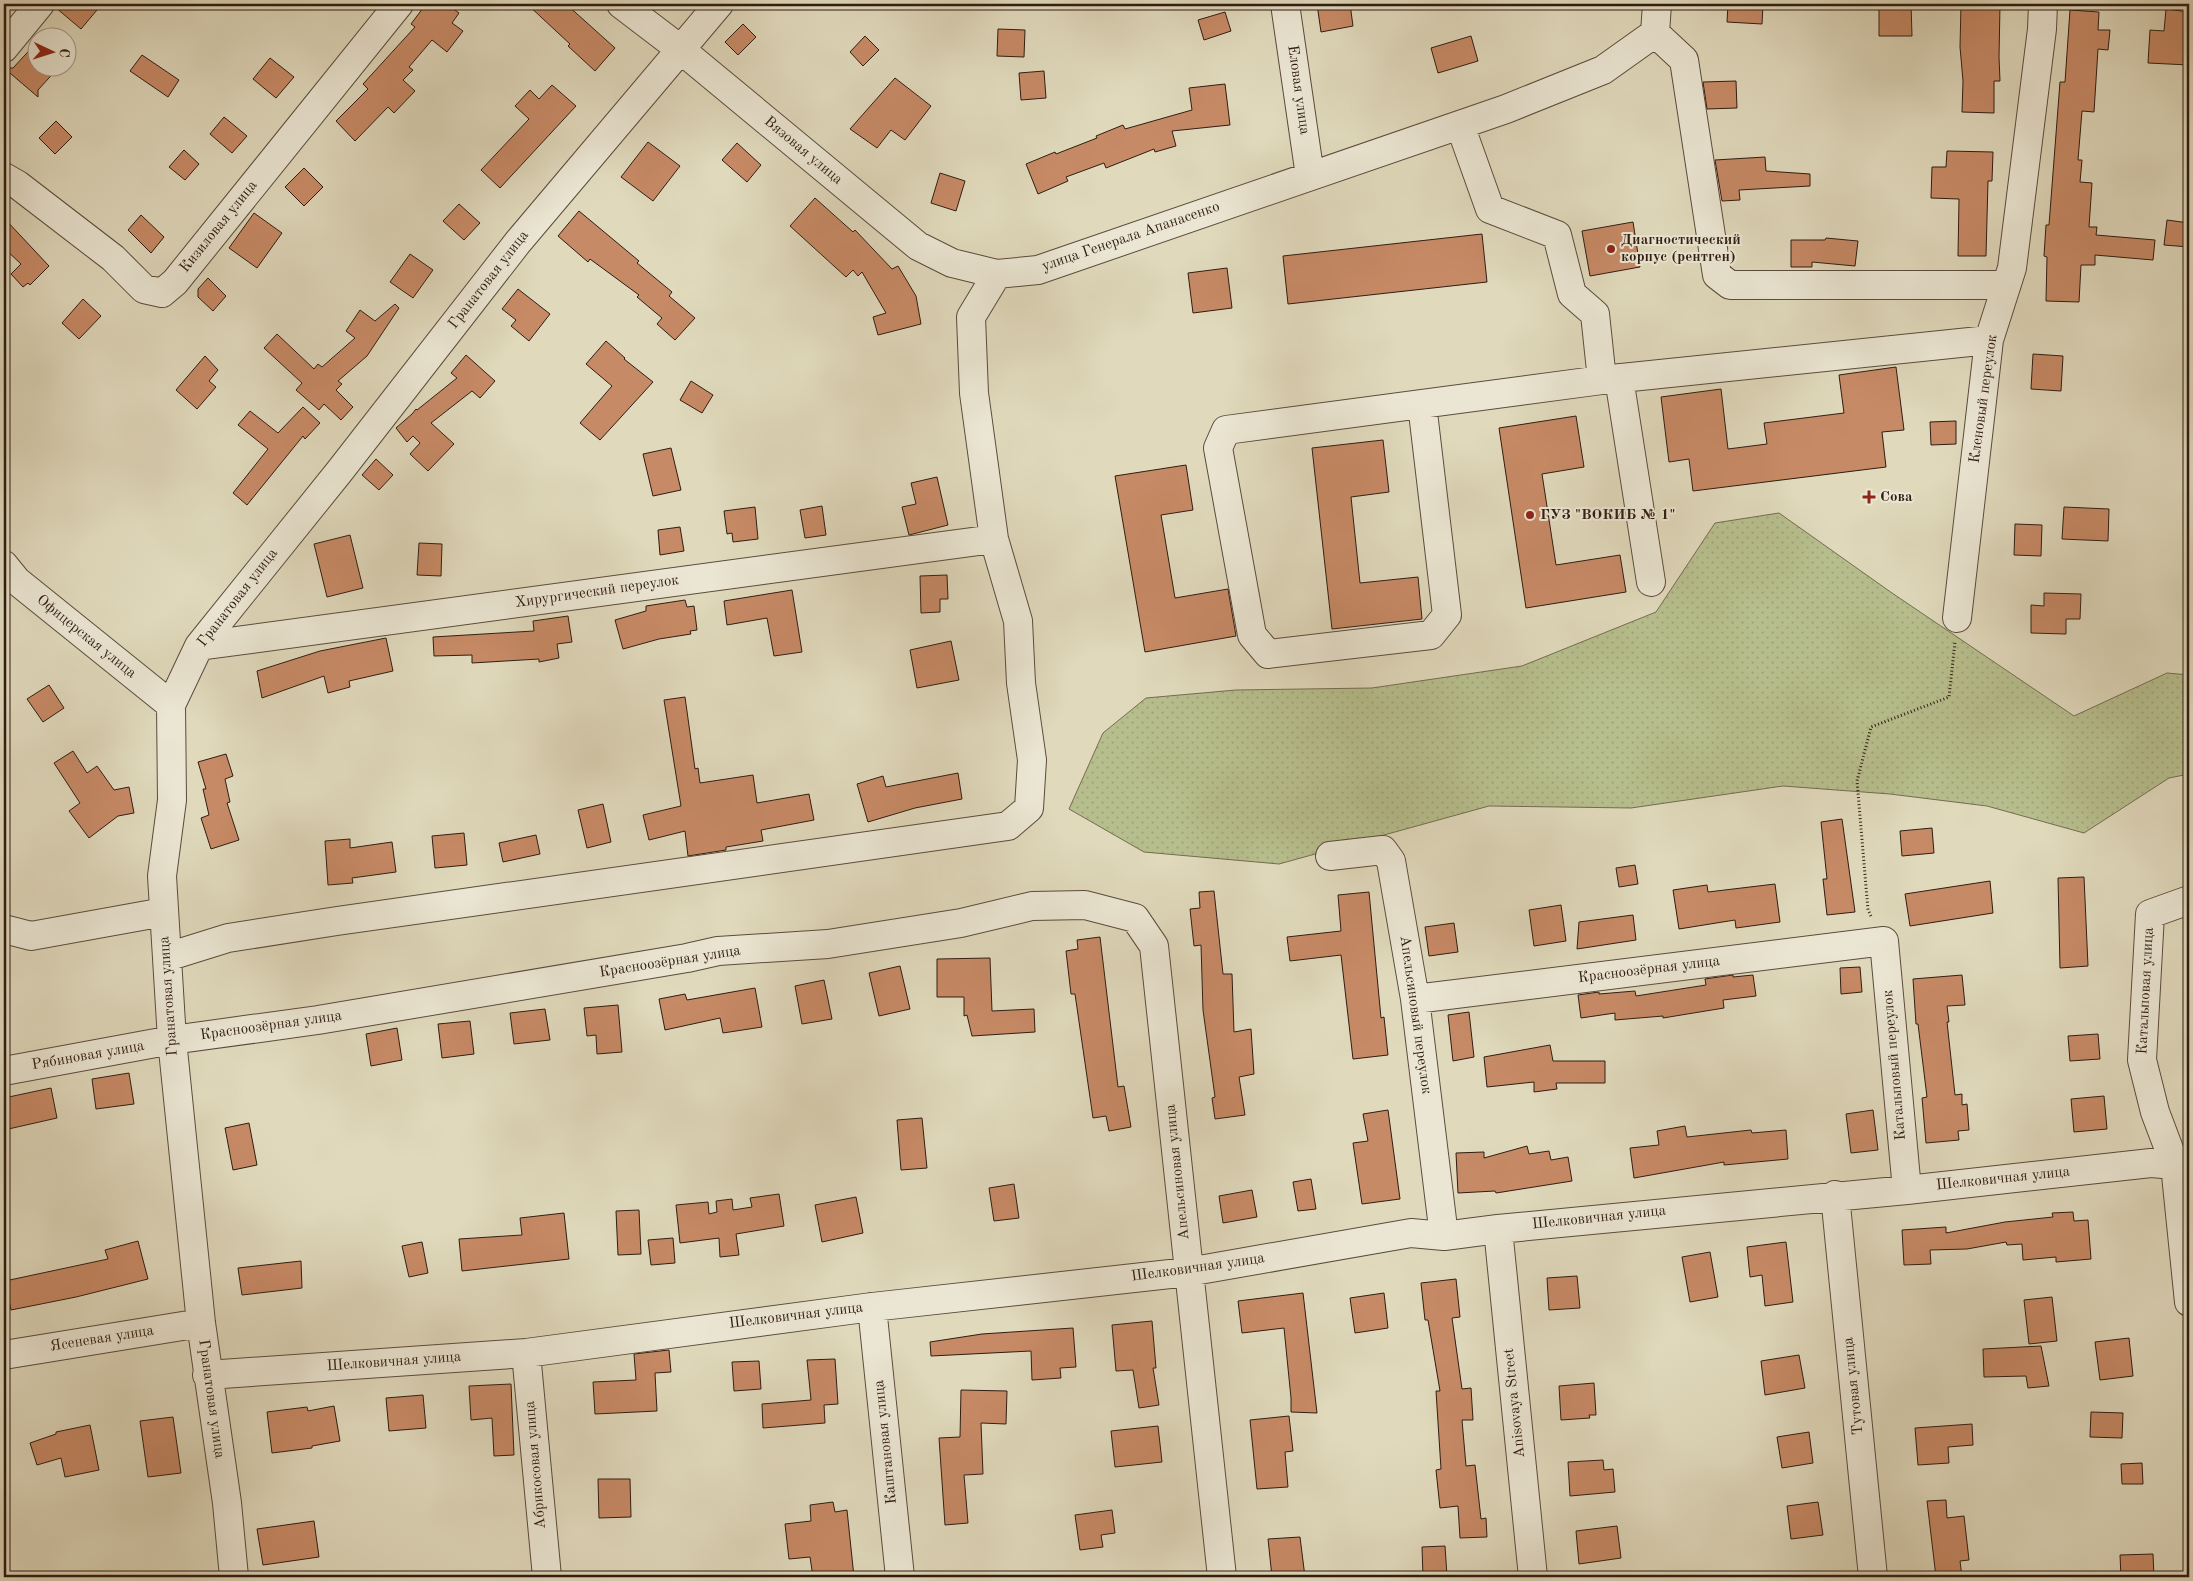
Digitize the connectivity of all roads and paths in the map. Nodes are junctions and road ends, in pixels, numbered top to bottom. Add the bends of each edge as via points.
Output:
1 (40, 4) edge
2 (399, 4) edge
3 (620, 4) edge
4 (719, 4) edge
5 (1285, 4) edge
6 (1657, 4) edge
7 (2043, 4) edge
8 (1655, 33) junction
9 (4, 48) edge
10 (680, 50) junction
11 (1460, 125) junction
12 (1310, 176) junction
13 (4, 177) edge
14 (997, 274) junction
15 (2006, 285) junction
16 (1989, 340) junction
17 (1610, 379) junction
18 (1422, 404) junction
19 (994, 539) junction
20 (8, 579) edge
21 (1651, 582) dead end
22 (1957, 618) joint
23 (199, 646) junction
24 (171, 705) junction
25 (1330, 856) dead end
26 (2189, 900) edge
27 (164, 912) junction
28 (4, 929) edge
29 (1884, 942) junction
30 (1154, 946) joint
31 (167, 956) junction
32 (1415, 999) junction
33 (172, 1040) junction
34 (4, 1071) edge
35 (2182, 1164) edge
36 (1907, 1190) junction
37 (1834, 1195) junction
38 (1498, 1229) junction
39 (1444, 1236) junction
40 (1188, 1272) junction
41 (2189, 1302) edge
42 (872, 1307) junction
43 (201, 1323) junction
44 (526, 1353) junction
45 (4, 1355) edge
46 (207, 1375) junction
47 (234, 1577) edge
48 (547, 1577) edge
49 (900, 1577) edge
50 (1222, 1577) edge
51 (1533, 1577) edge
52 (1873, 1577) edge

1 - 9 street
2 - 13 street, Кизиловая улица via 175,282 162,293 144,289 100,247
3 - 10 street, Вязовая улица
4 - 10 street, Гранатовая улица
5 - 12 street, Еловая улица
6 - 8 street
7 - 15 street, Кленовый переулок via 2012,268
8 - 11 street, улица Генерала Апанасенко via 1603,70
8 - 15 street via 1684,60 1717,275 1730,285
10 - 14 street, Вязовая улица via 918,246 952,263
10 - 23 street, Гранатовая улица via 518,242
11 - 12 street, улица Генерала Апанасенко
11 - 17 street via 1490,209 1557,235 1572,294 1595,314
12 - 14 street, улица Генерала Апанасенко via 1038,270
14 - 19 street via 972,317 977,426
15 - 16 street, Кленовый переулок
16 - 17 street
16 - 22 street, Кленовый переулок
17 - 18 street
17 - 21 street
18 - 18 street via 1226,430 1218,448 1252,635 1268,654 1431,635 1446,615
19 - 23 street, Хирургический переулок
19 - 31 street via 1018,621 1021,684 1032,760 1029,808 1008,826 337,921 228,938
20 - 24 street, Офицерская улица
22 - 29 path via 1948,697 1871,727 1857,781 1868,910
23 - 24 street, Гранатовая улица
24 - 27 street, Гранатовая улица via 172,800 162,876
25 - 32 street, Апельсиновый переулок via 1383,850 1391,861
26 - 35 street, Катальповая улица via 2150,914 2142,1060 2155,1112
27 - 28 street via 31,936
27 - 31 street, Гранатовая улица
29 - 32 street, Красноозёрная улица
29 - 36 street, Катальповый переулок
30 - 33 street, Красноозёрная улица via 1135,918 1085,905 1032,906 961,923 828,944 718,951 478,994
30 - 40 street, Апельсиновая улица
31 - 33 street, Гранатовая улица
32 - 39 street, Апельсиновый переулок
33 - 34 street, Рябиновая улица
33 - 43 street, Гранатовая улица
35 - 36 street, Шелковичная улица via 2151,1163
35 - 41 street, Катальповая улица
36 - 37 street, Шелковичная улица
37 - 38 street, Шелковичная улица
37 - 52 street, Тутовая улица
38 - 39 street, Шелковичная улица
38 - 51 street, Anisovaya Street
39 - 40 street, Шелковичная улица via 1412,1233
40 - 42 street, Шелковичная улица
40 - 50 street, Апельсиновая улица
42 - 44 street, Шелковичная улица
42 - 49 street, Каштановая улица
43 - 45 street, Ясеневая улица
43 - 46 street, Гранатовая улица
44 - 46 street, Шелковичная улица
44 - 48 street, Абрикосовая улица
46 - 47 street, Гранатовая улица

